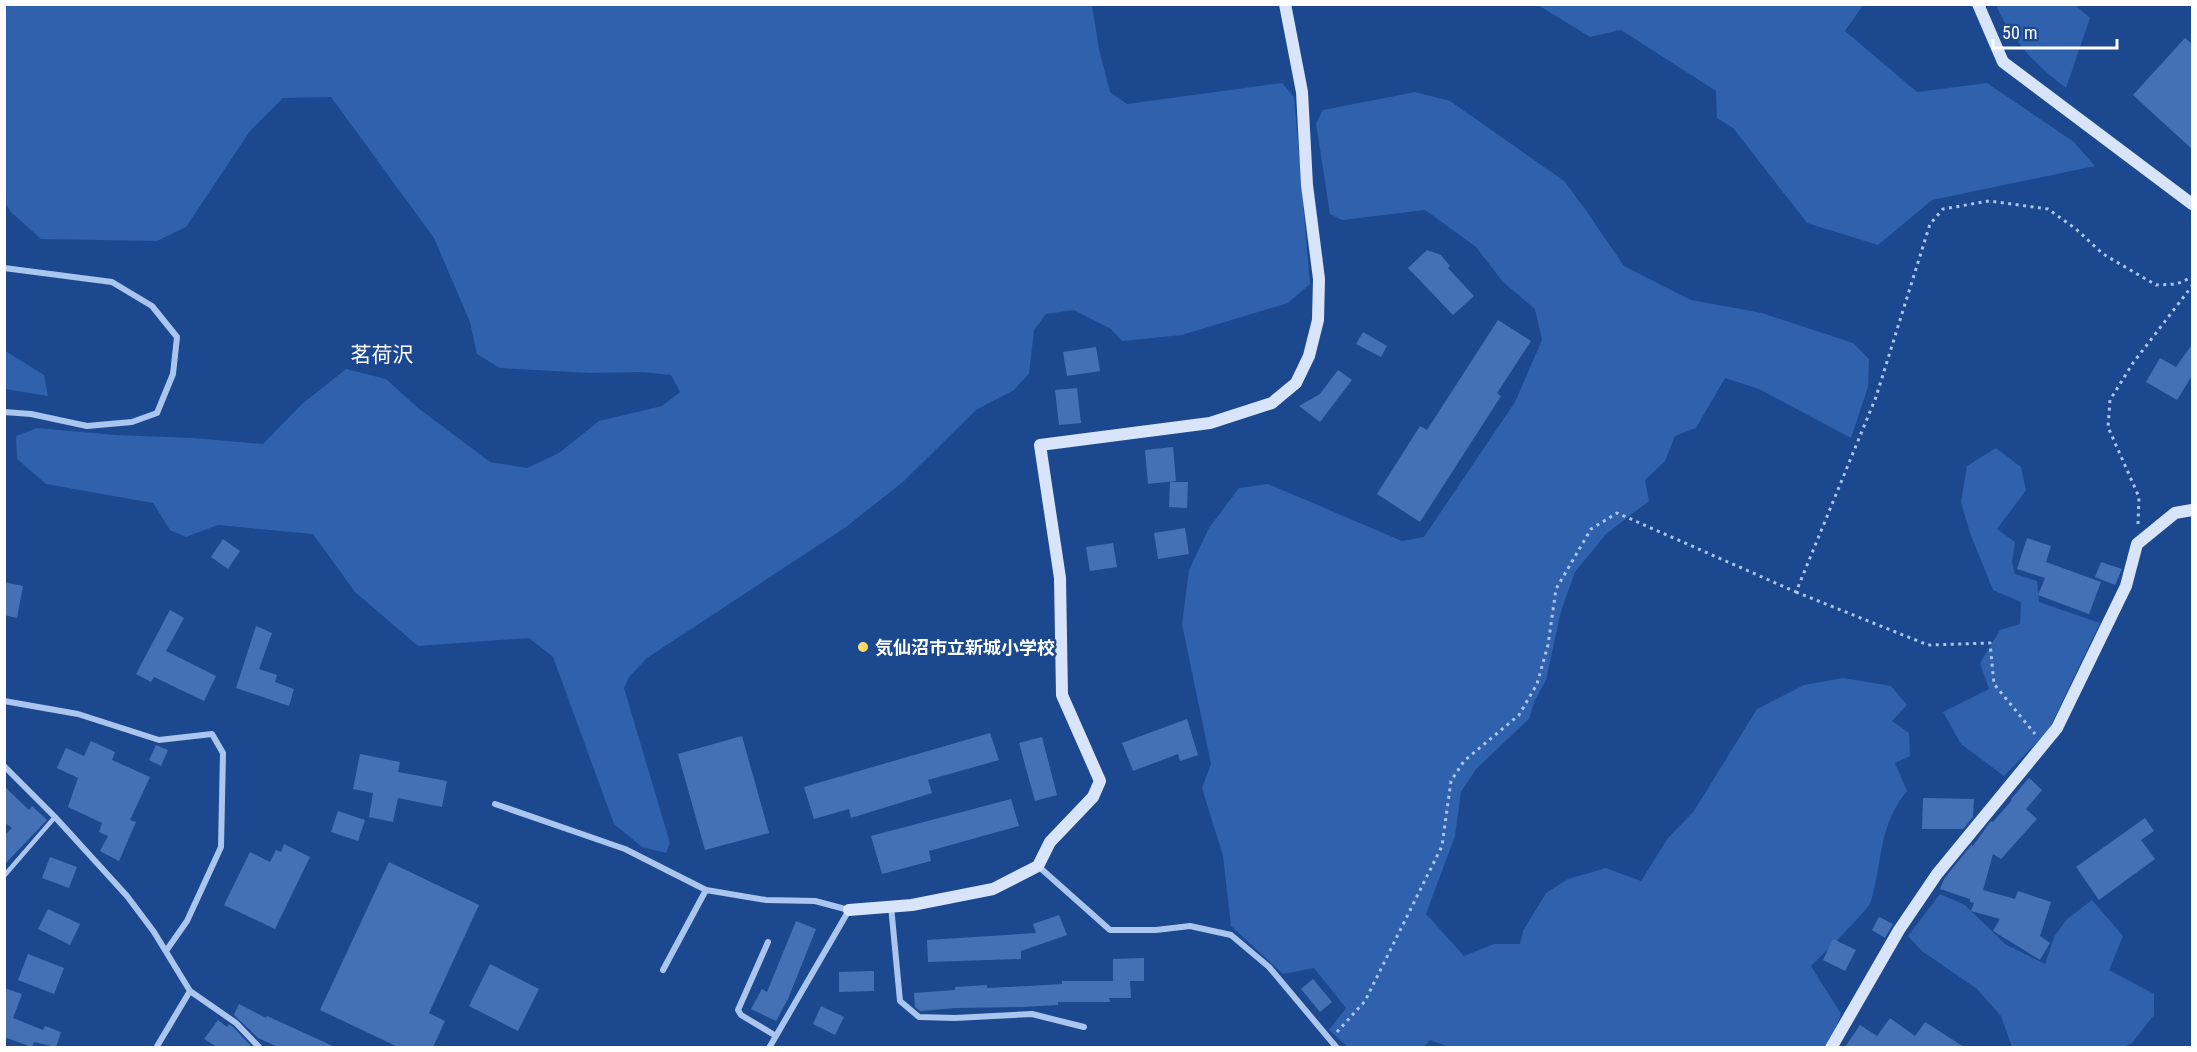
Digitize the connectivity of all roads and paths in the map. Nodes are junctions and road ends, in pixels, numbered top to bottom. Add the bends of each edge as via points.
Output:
1 (1285, 4) edge
2 (1978, 4) edge
3 (2193, 204) edge
4 (4, 267) edge
5 (2193, 277) edge
6 (2193, 286) edge
7 (4, 412) edge
8 (2193, 510) edge
9 (2137, 544) junction
10 (1796, 592) junction
11 (4, 701) edge
12 (2043, 745) junction
13 (4, 766) edge
14 (495, 804) dead end
15 (55, 817) junction
16 (1038, 866) junction
17 (4, 876) edge
18 (706, 890) junction
19 (891, 906) junction
20 (849, 910) junction
21 (768, 942) dead end
22 (166, 951) junction
23 (663, 970) dead end
24 (190, 991) junction
25 (1083, 1027) dead end
26 (776, 1036) junction
27 (1329, 1040) junction
28 (156, 1047) edge
29 (260, 1047) edge
30 (769, 1047) edge
31 (1337, 1047) edge
32 (1831, 1047) edge

1 - 16 street via 1302,92 1307,185 1319,279 1318,320 1309,356 1296,383 1272,403 1210,423 1040,445 1060,578 1062,695 1100,781 1093,797 1050,842
2 - 3 street via 2003,62
4 - 7 street via 112,282 152,306 177,337 173,374 157,413 132,422 87,426
5 - 10 path via 2177,284 2156,285 2103,254 2048,209 1989,201 1942,209 1930,224 1876,397
6 - 9 path via 2133,363 2110,400 2108,427 2139,497
8 - 9 street via 2175,513
9 - 12 street via 2126,586 2057,728
10 - 12 path via 1928,645 1990,643 1994,684
10 - 27 path via 1617,513 1591,529 1556,589 1548,645 1537,684 1519,716 1464,761 1451,781 1442,846 1365,1001
11 - 22 street via 78,714 159,740 212,734 223,753 221,847 187,921
12 - 32 street via 1937,874 1899,930
13 - 15 street
14 - 18 street via 625,849
15 - 17 lane
15 - 22 street via 127,896
16 - 19 street via 993,888
16 - 27 street via 1110,930 1190,926 1231,935 1269,968
18 - 20 street via 766,900 815,901
18 - 23 street
19 - 20 street
19 - 25 street via 900,1000 919,1017 1032,1014
20 - 26 street
21 - 26 street via 738,1010
22 - 24 street
24 - 28 street
24 - 29 street via 236,1023
26 - 30 street
27 - 31 street

